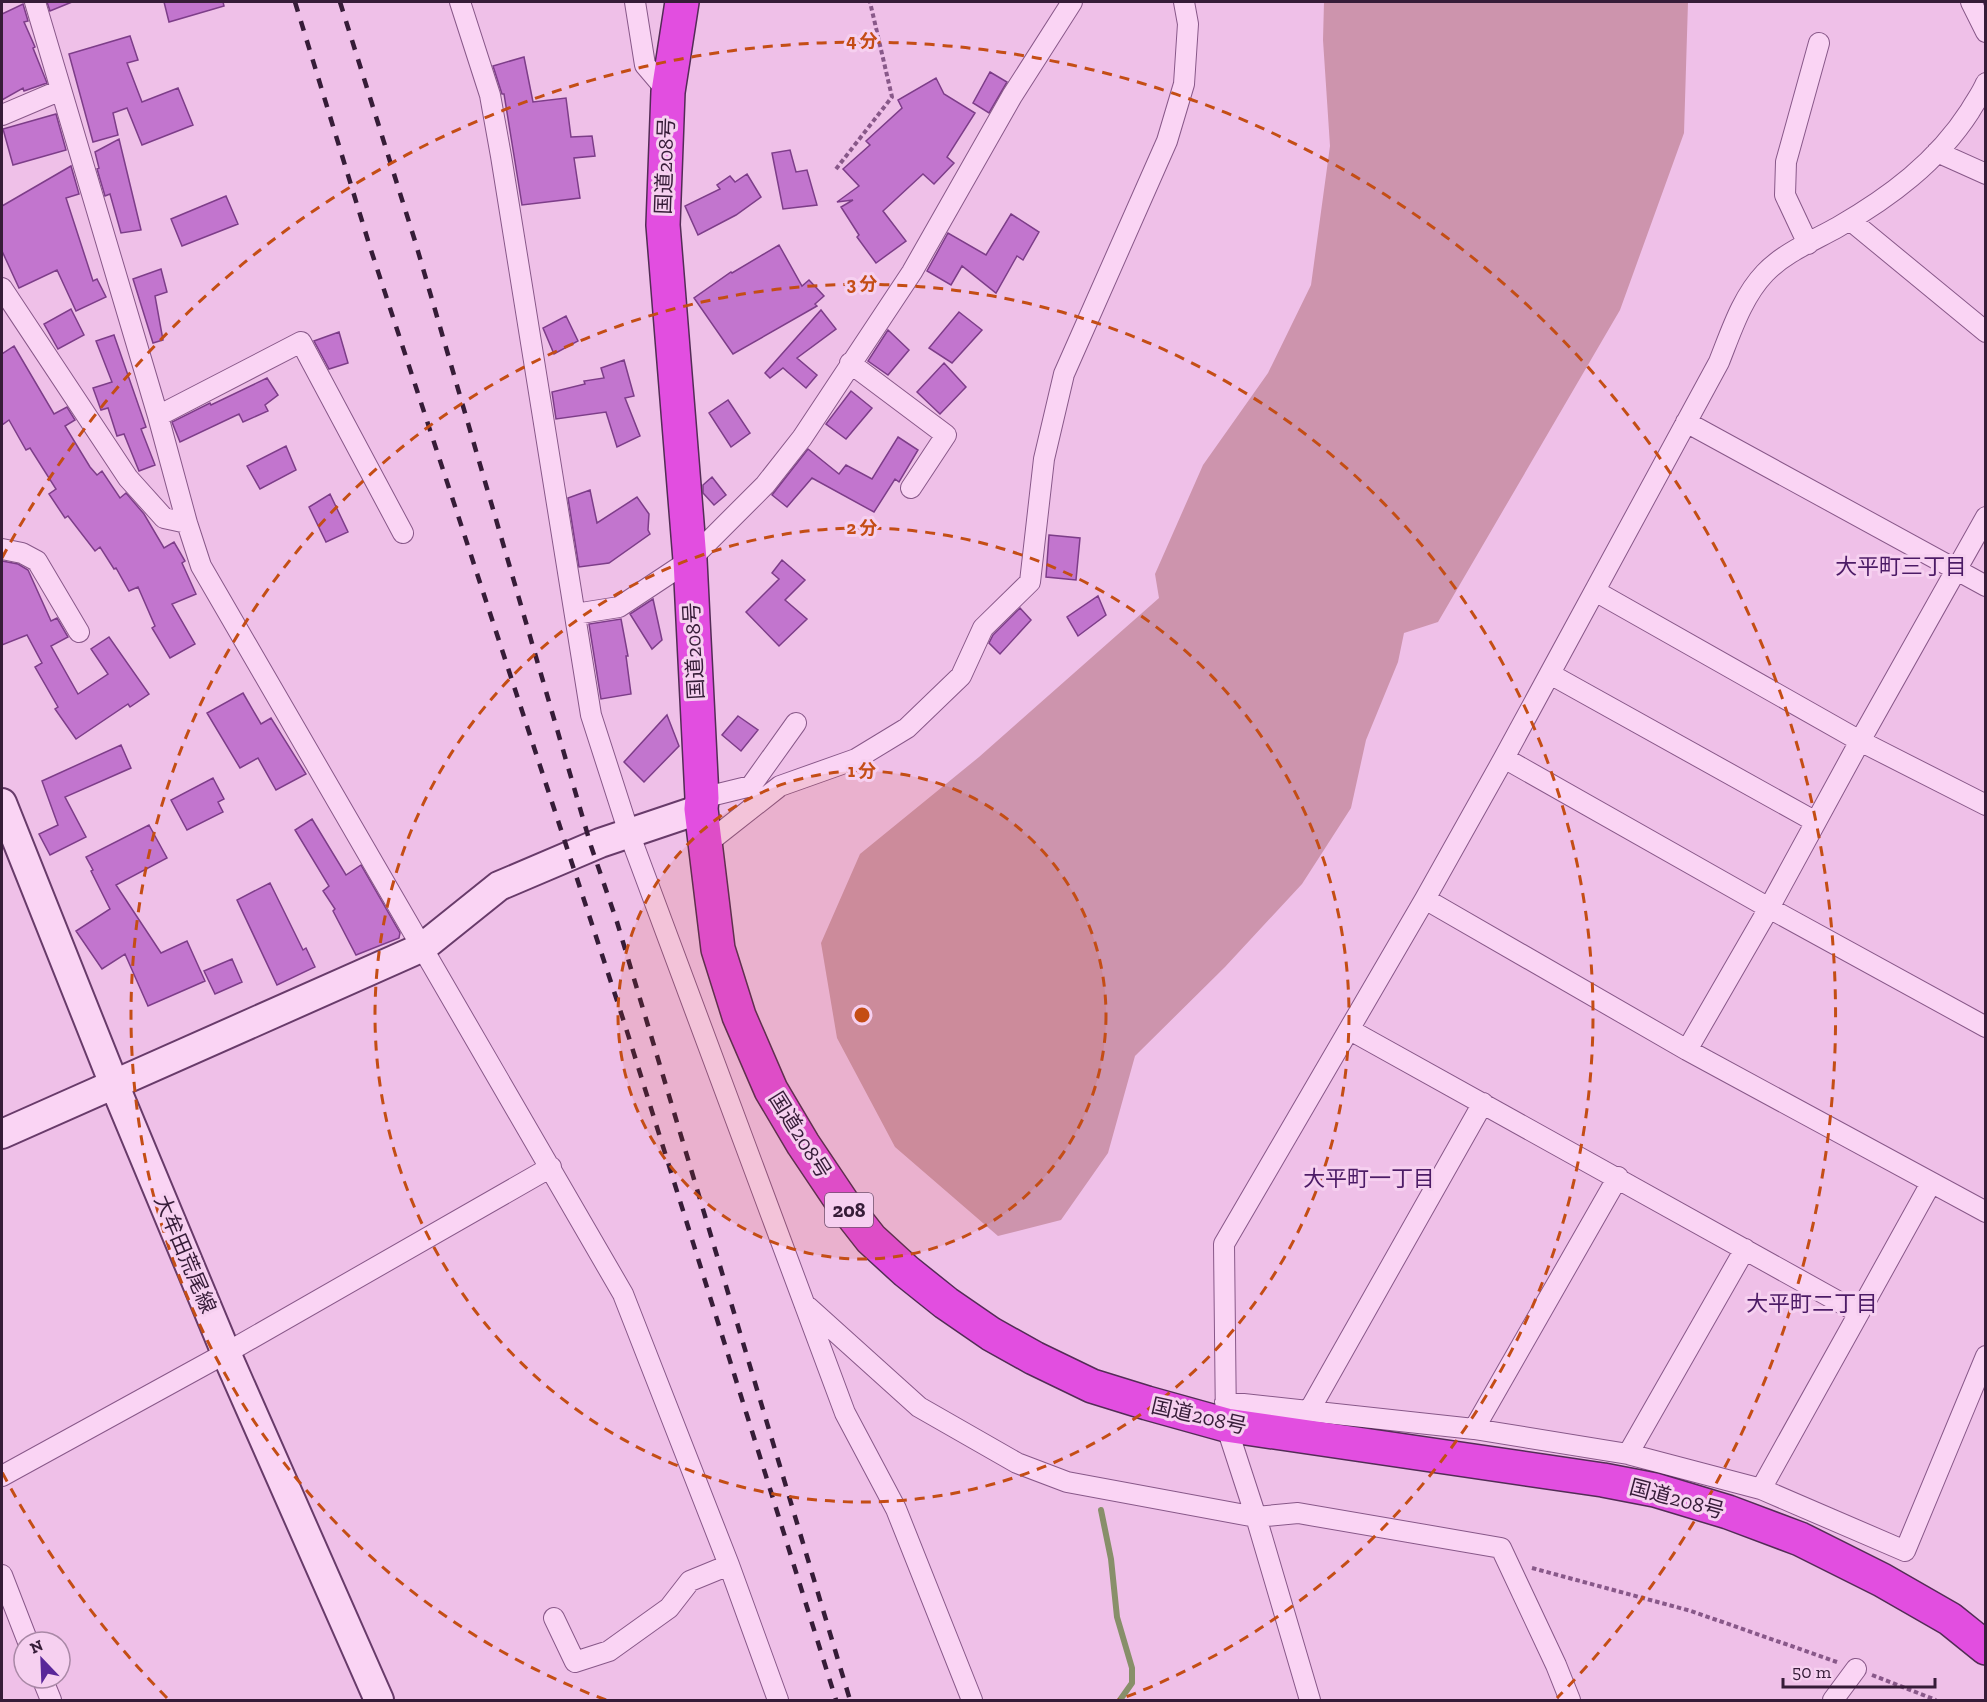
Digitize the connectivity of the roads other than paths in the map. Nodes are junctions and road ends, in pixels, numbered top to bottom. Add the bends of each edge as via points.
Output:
1 (35, 2) edge
2 (460, 2) edge
3 (635, 2) edge
4 (682, 2) edge
5 (1072, 2) edge
6 (1184, 2) edge
7 (1971, 2) edge
8 (1986, 32) edge
9 (1819, 43) dead end
10 (1986, 83) edge
11 (61, 90) junction
12 (668, 92) junction
13 (2, 115) edge
14 (1937, 152) junction
15 (1986, 174) edge
16 (1850, 220) junction
17 (1808, 244) junction
18 (2, 288) edge
19 (1986, 332) edge
20 (850, 363) junction
21 (158, 416) junction
22 (1686, 422) junction
23 (910, 488) dead end
24 (1986, 517) edge
25 (187, 523) junction
26 (403, 533) dead end
27 (2, 549) edge
28 (690, 560) junction
29 (1957, 569) junction
30 (1986, 586) edge
31 (1595, 591) junction
32 (575, 614) junction
33 (79, 632) dead end
34 (1550, 674) junction
35 (796, 723) dead end
36 (1860, 741) junction
37 (1504, 758) junction
38 (2, 803) edge
39 (701, 804) junction
40 (1986, 805) edge
41 (1816, 822) junction
42 (629, 833) junction
43 (705, 845) junction
44 (1425, 899) junction
45 (1769, 908) junction
46 (423, 948) junction
47 (1986, 1026) edge
48 (1350, 1030) junction
49 (1687, 1050) junction
50 (114, 1084) junction
51 (1483, 1103) junction
52 (2, 1134) edge
53 (551, 1167) junction
54 (1618, 1177) junction
55 (1931, 1183) junction
56 (1986, 1212) edge
57 (1744, 1249) junction
58 (803, 1303) junction
59 (1859, 1313) junction
60 (226, 1353) junction
61 (1986, 1356) edge
62 (1309, 1411) junction
63 (1225, 1413) junction
64 (1473, 1429) junction
65 (1628, 1454) junction
66 (2, 1476) edge
67 (1761, 1489) junction
68 (1256, 1517) junction
69 (729, 1565) junction
70 (2, 1575) edge
71 (554, 1618) dead end
72 (23, 1630) edge
73 (1986, 1648) edge
74 (1856, 1669) road end
75 (379, 1701) edge
76 (778, 1701) edge
77 (972, 1701) edge
78 (1310, 1701) edge
79 (1570, 1701) edge
80 (1833, 1701) edge

1 - 11 street
2 - 32 street via 492,105
3 - 12 street via 645,66
4 - 12 highway, 国道208号 / 208
5 - 20 street via 1012,96 912,272
6 - 43 street via 1188,24 1184,84 1167,141 1064,374 1044,459 1030,582 983,628 961,676 907,728 856,759 780,786
7 - 8 street
9 - 17 street via 1786,162 1785,195
10 - 14 street via 1963,121
11 - 13 street
11 - 21 street
12 - 28 highway, 国道208号 / 208 via 663,225
14 - 15 street
14 - 16 street via 1901,187
16 - 17 street
16 - 19 street
17 - 22 street via 1764,273 1746,299 1719,362
18 - 25 street via 128,478 164,518
20 - 23 street via 946,435
20 - 28 street via 802,438 765,485
21 - 25 street
21 - 26 street via 301,342
22 - 29 street
22 - 31 street
24 - 29 street
25 - 46 street via 201,566
27 - 33 street via 38,561
28 - 32 street via 619,607
28 - 39 highway, 国道208号 / 208
29 - 30 street
29 - 36 street
31 - 34 street
31 - 36 street
32 - 42 street via 591,715
34 - 37 street
34 - 41 street
35 - 39 street via 751,786
36 - 40 street
36 - 41 street
37 - 44 street
37 - 45 street
38 - 50 main road, 大牟田荒尾線
39 - 42 main road
39 - 43 highway, 国道208号 / 208
41 - 45 street
42 - 46 main road via 499,886
42 - 58 street
43 - 63 highway, 国道208号 / 208 via 718,949 746,1034 771,1090 802,1144 871,1239 946,1303 991,1335 1034,1358 1092,1386 1147,1404
44 - 48 street
44 - 49 street
45 - 47 street
45 - 49 street
46 - 50 main road
46 - 53 street
48 - 51 street
48 - 63 street via 1224,1244
49 - 55 street
50 - 52 main road
50 - 60 main road, 大牟田荒尾線
51 - 54 street
51 - 62 street
53 - 60 street
53 - 69 street via 624,1294
54 - 57 street
54 - 64 street
55 - 56 street
55 - 59 street
57 - 59 street
57 - 65 street
58 - 68 street via 919,1407 1017,1463 1067,1482
58 - 77 street via 845,1413 896,1509
59 - 67 street
60 - 66 street
60 - 75 main road, 大牟田荒尾線
61 - 67 street via 1905,1551
62 - 63 street
62 - 64 street
63 - 68 street
63 - 73 highway, 国道208号 / 208 via 1655,1490 1728,1512 1800,1539 1882,1580 1950,1619
64 - 65 street
65 - 67 street
68 - 78 street
68 - 79 street via 1298,1513 1501,1548
69 - 71 street via 690,1581 669,1608 609,1652 575,1662
69 - 76 street
70 - 72 street
74 - 80 street

